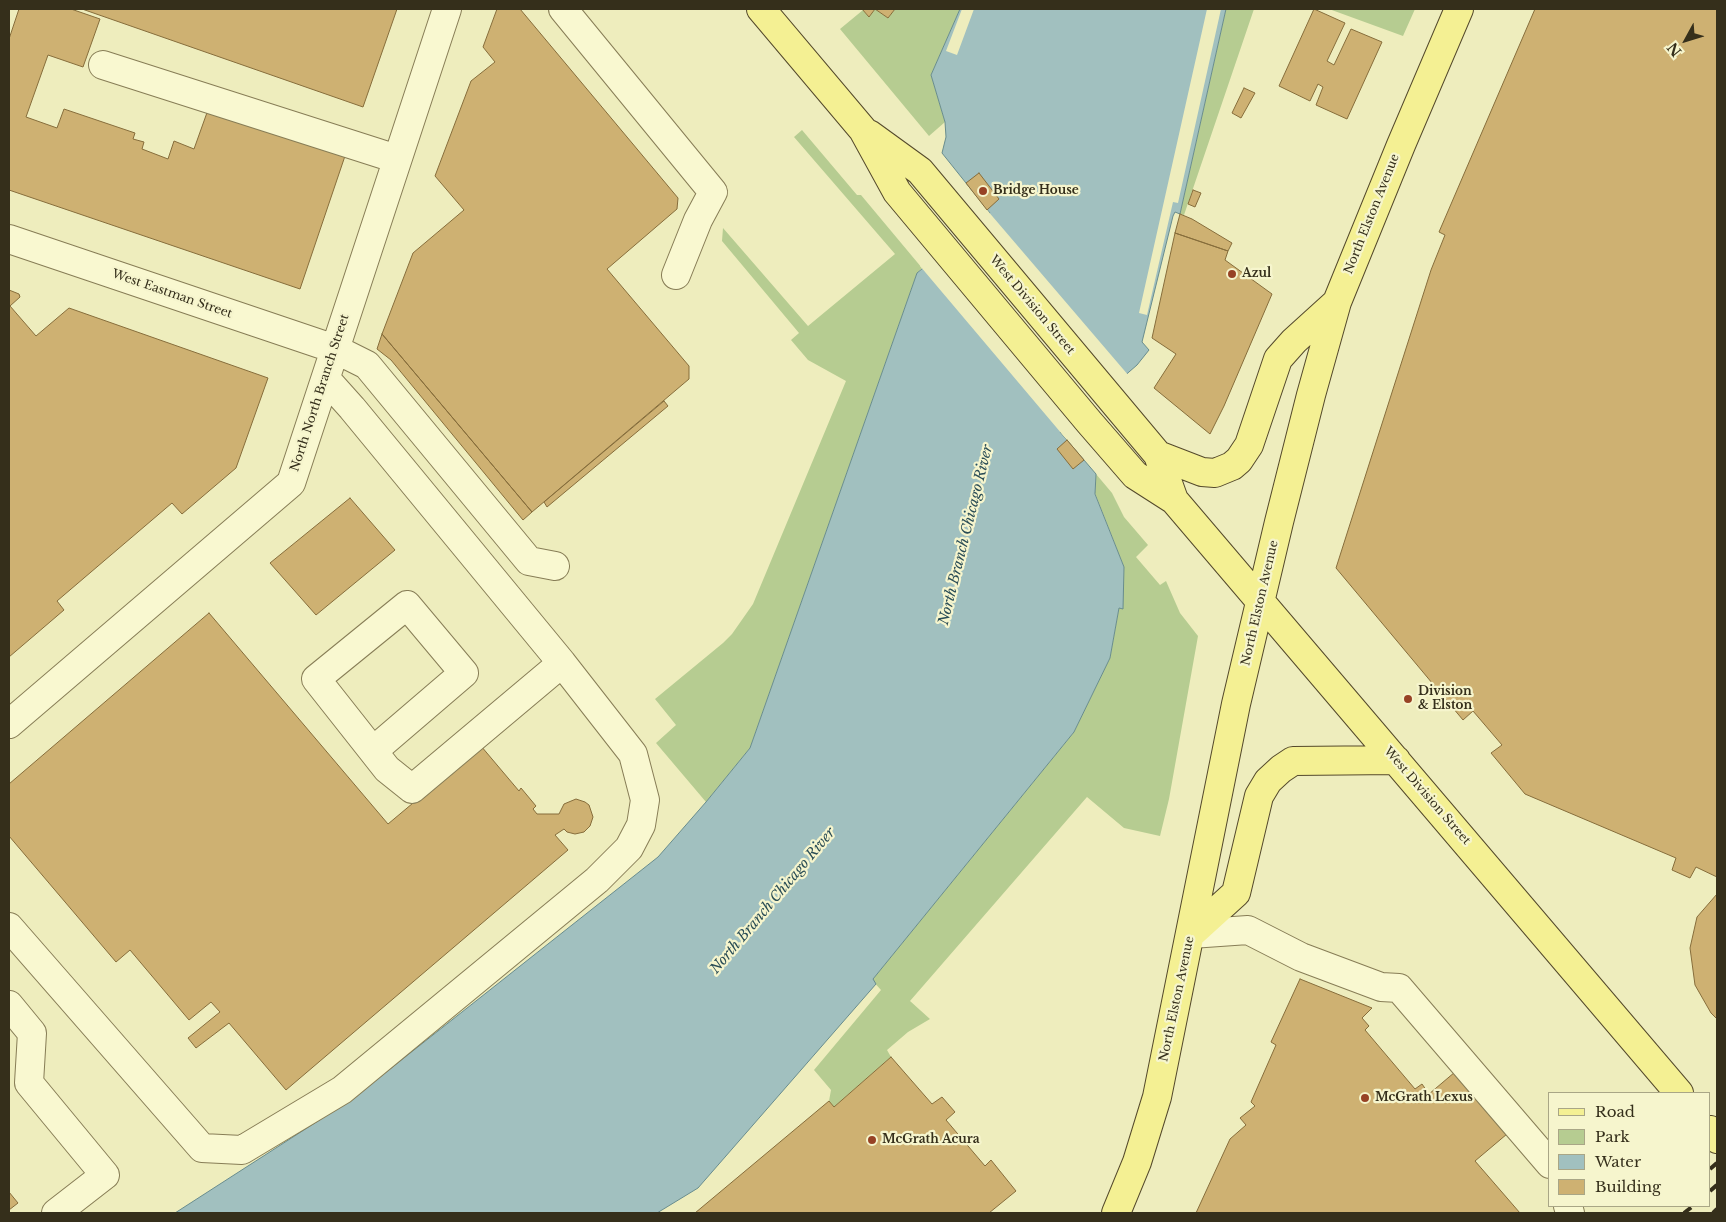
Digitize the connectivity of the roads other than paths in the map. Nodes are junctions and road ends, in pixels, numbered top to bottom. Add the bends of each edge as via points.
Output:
1 (447, 9) edge
2 (563, 9) edge
3 (761, 9) edge
4 (1459, 9) edge
5 (103, 65) dead end
6 (863, 130) junction
7 (397, 159) junction
8 (9, 239) edge
9 (676, 275) dead end
10 (1337, 302) junction
11 (334, 349) junction
12 (326, 379) junction
13 (1158, 455) junction
14 (1174, 500) junction
15 (555, 566) dead end
16 (1259, 601) junction
17 (562, 663) junction
18 (9, 724) edge
19 (373, 751) junction
20 (1396, 760) junction
21 (9, 927) edge
22 (1191, 934) junction
23 (9, 1005) edge
24 (1669, 1090) edge
25 (1548, 1162) edge
26 (56, 1213) edge
27 (1116, 1213) edge

1 - 7 street, North North Branch Street
2 - 9 street via 712,192
3 - 6 main road, West Division Street
4 - 10 main road, North Elston Avenue
5 - 7 street
6 - 13 main road, West Division Street via 920,171
6 - 14 main road, West Division Street via 897,192 1089,422 1135,475
7 - 11 street, North North Branch Street
8 - 11 street, West Eastman Street
10 - 13 main road via 1278,359 1249,445 1232,466 1215,473 1202,472
10 - 16 main road, North Elston Avenue
11 - 12 street, North North Branch Street
11 - 15 street, West Eastman Street via 367,365 529,561
12 - 17 street
12 - 18 street, North North Branch Street via 291,483
13 - 14 main road, West Division Street
14 - 16 main road, West Division Street
16 - 20 main road, West Division Street
16 - 22 main road, North Elston Avenue
17 - 19 street via 412,789 387,769
17 - 21 street via 633,754 645,800 641,825 629,848 597,880 342,1090 242,1150 202,1148
19 - 19 street via 316,679 407,605 464,672
20 - 22 main road via 1293,761 1281,769 1259,796 1236,893
20 - 24 main road, West Division Street
22 - 25 street via 1248,930 1300,957 1381,988 1399,988
22 - 27 main road, North Elston Avenue via 1157,1097 1137,1162
23 - 26 street via 32,1033 29,1083 105,1176

